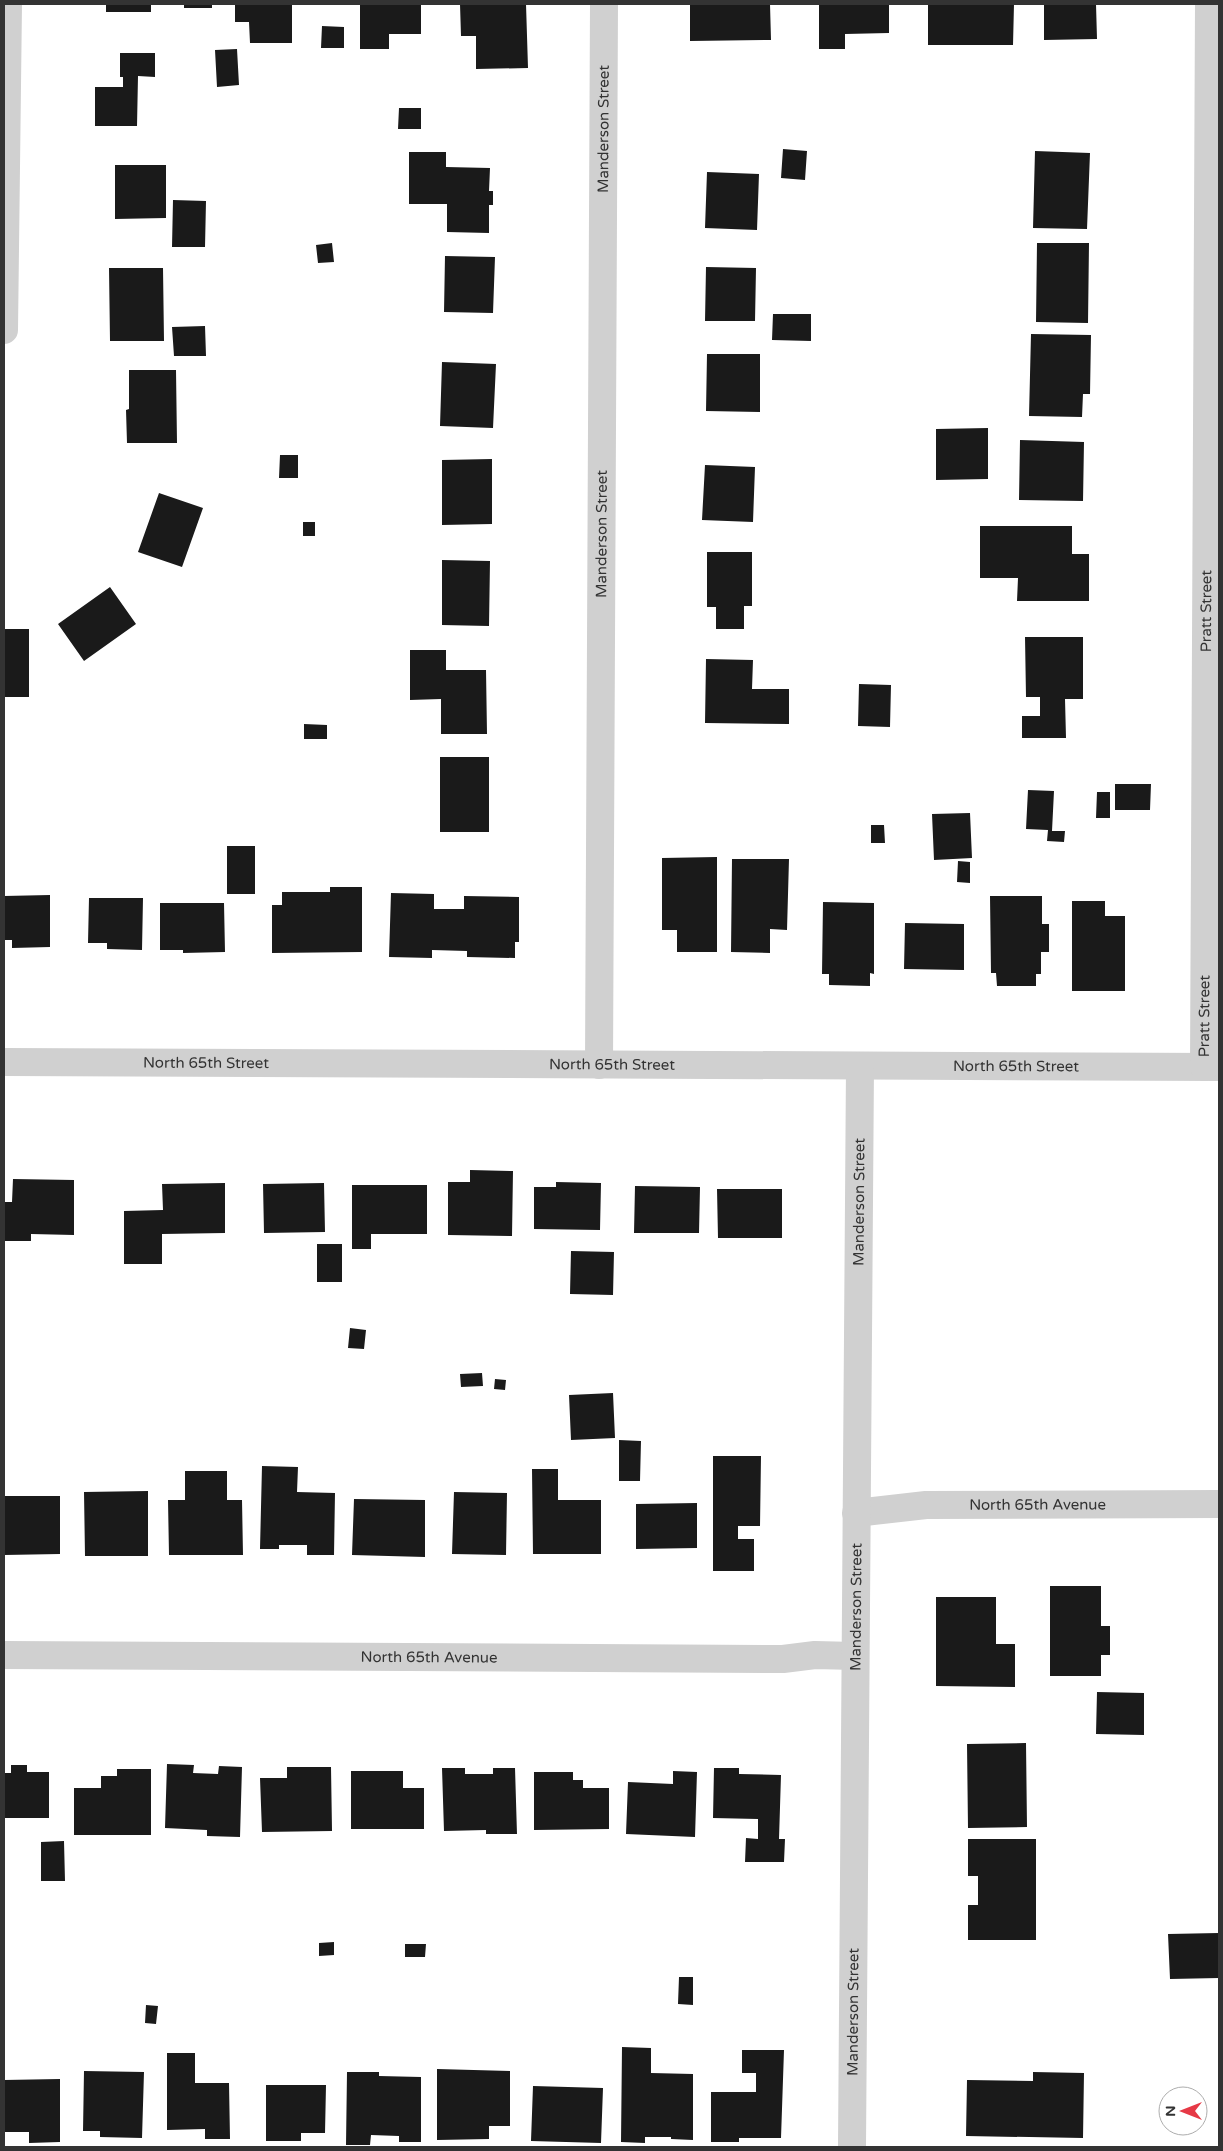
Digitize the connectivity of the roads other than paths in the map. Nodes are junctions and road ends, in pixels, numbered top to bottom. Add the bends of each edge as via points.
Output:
1 (8, 4) edge
2 (604, 4) edge
3 (1209, 4) edge
4 (4, 330) edge
5 (1212, 763) edge
6 (4, 1062) edge
7 (599, 1065) junction
8 (860, 1066) junction
9 (1212, 1067) edge
10 (1219, 1504) edge
11 (856, 1513) junction
12 (4, 1655) edge
13 (855, 1656) junction
14 (852, 2147) edge

1 - 4 street
2 - 7 street, Manderson Street
3 - 5 street, Pratt Street
5 - 9 street, Pratt Street
6 - 7 street, North 65th Street
7 - 8 street, North 65th Street
8 - 9 street, North 65th Street
8 - 11 street, Manderson Street
10 - 11 street, North 65th Avenue via 926,1505
11 - 13 street, Manderson Street
12 - 13 street, North 65th Avenue via 763,1659
13 - 14 street, Manderson Street

